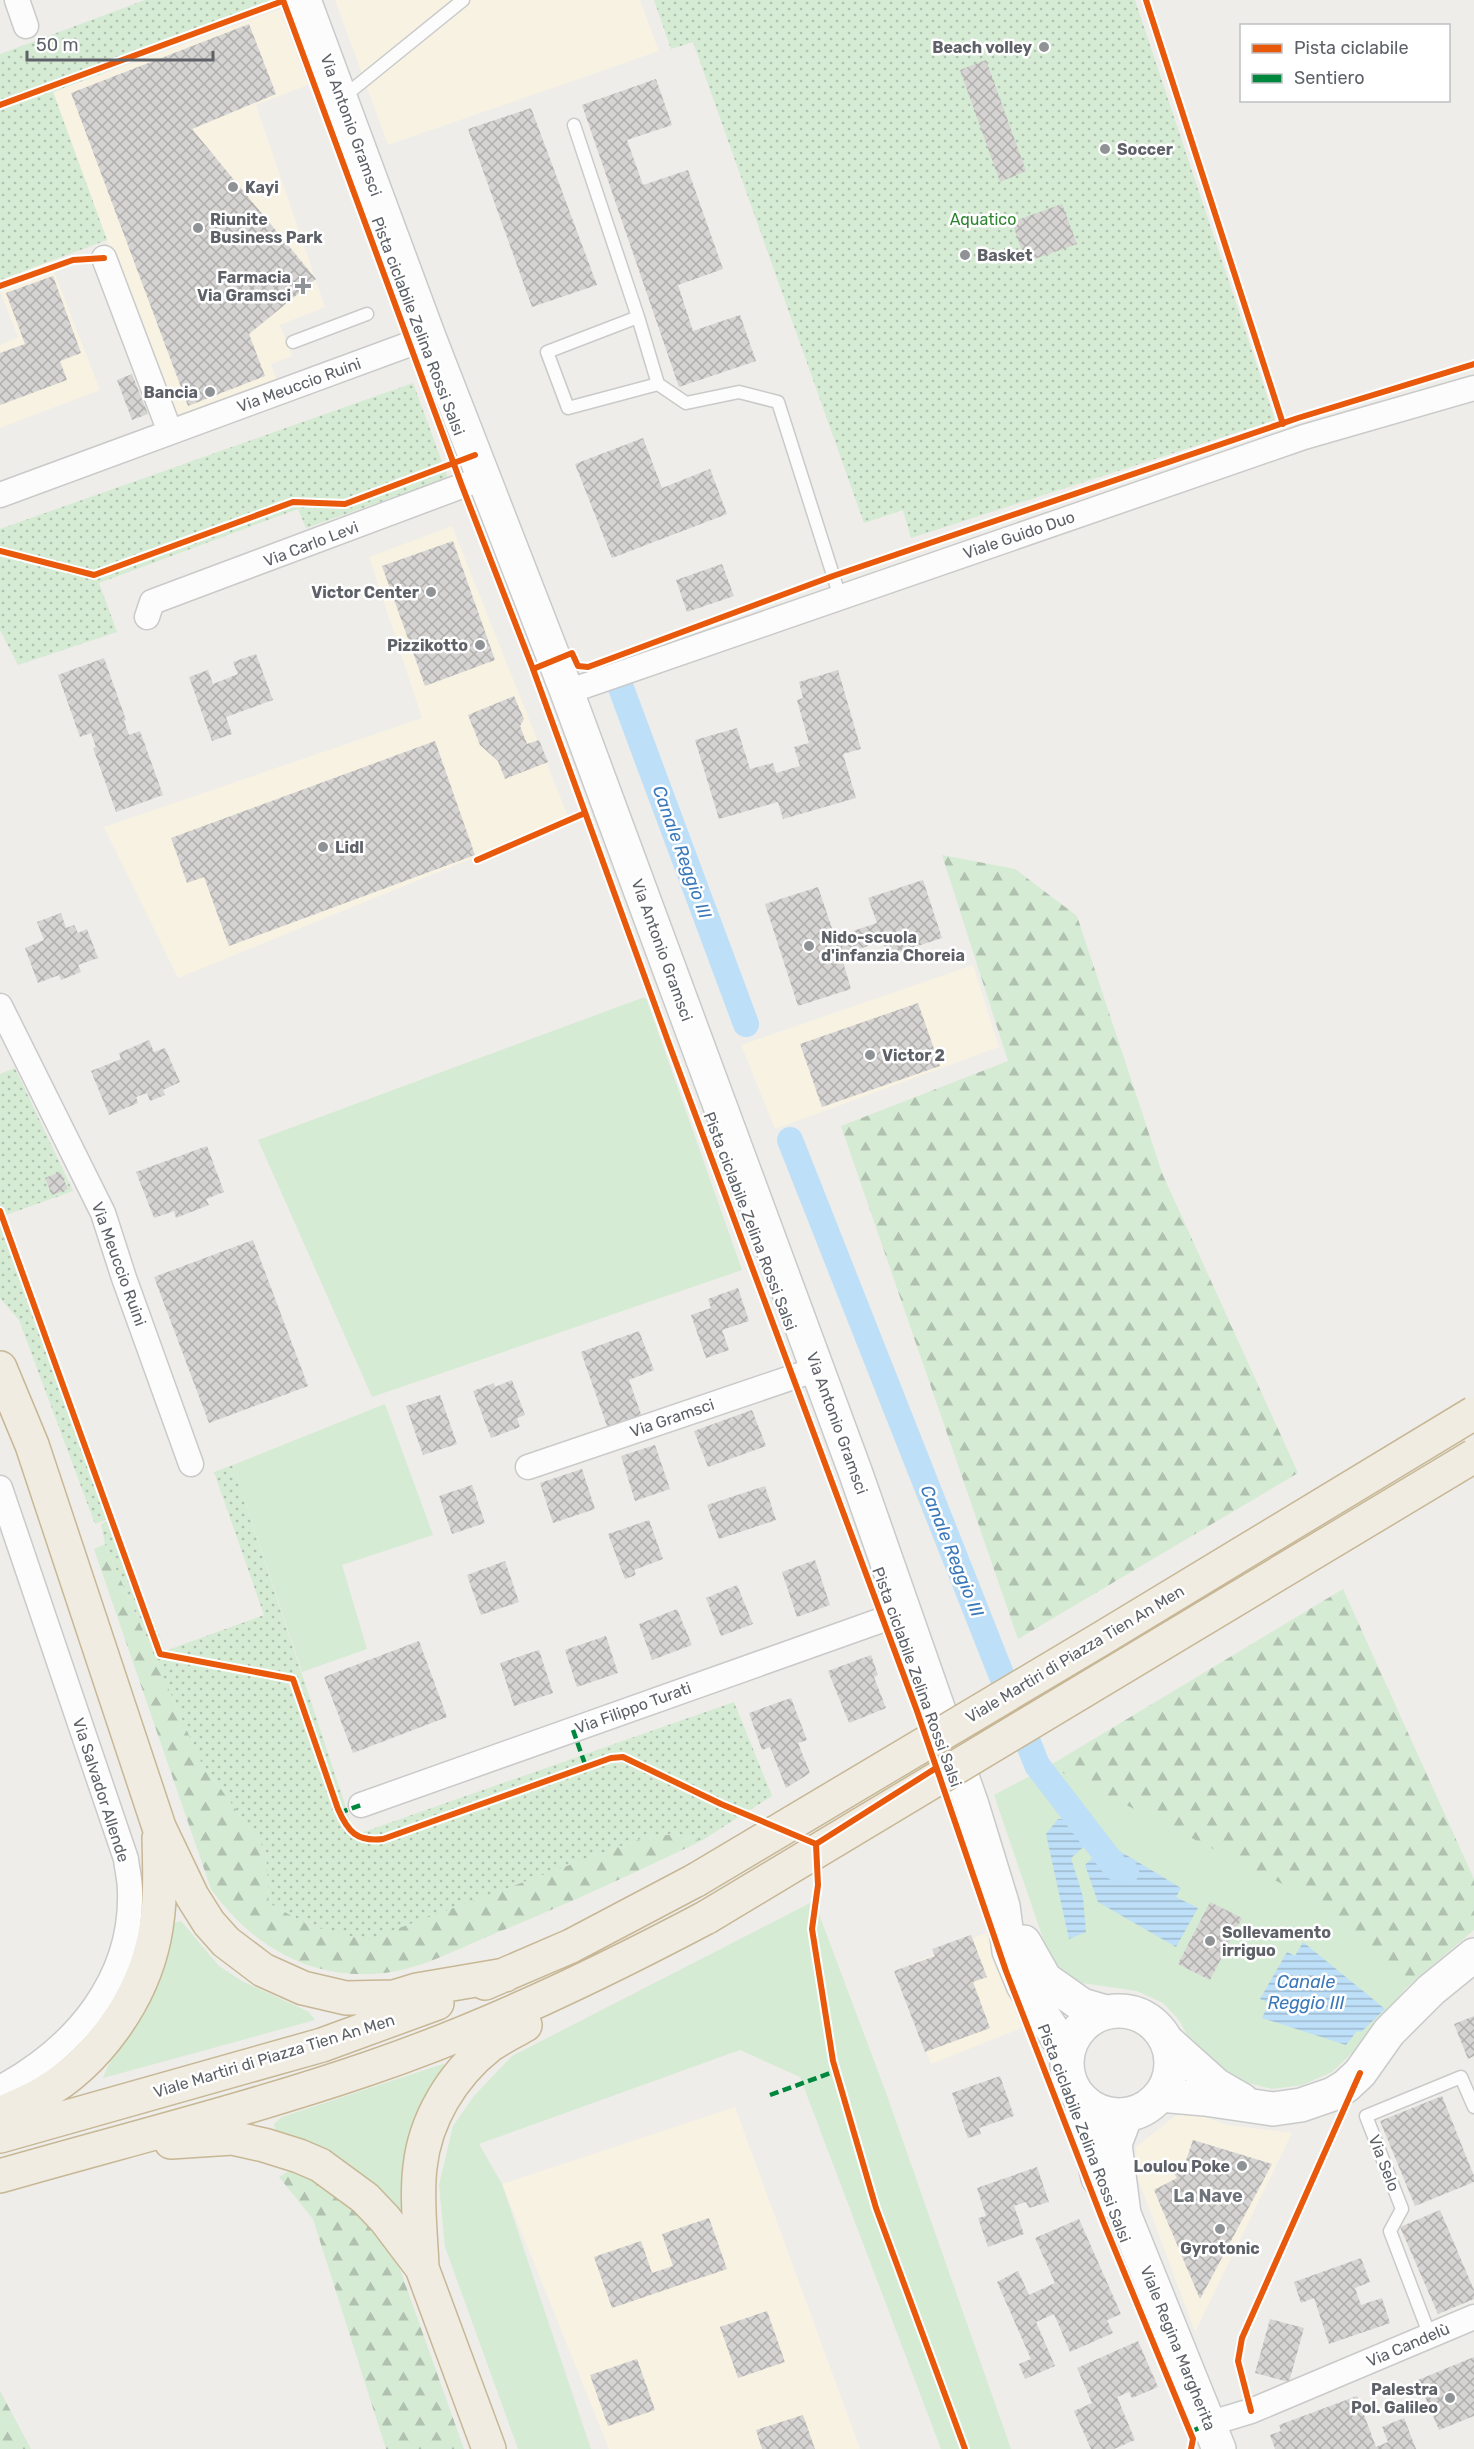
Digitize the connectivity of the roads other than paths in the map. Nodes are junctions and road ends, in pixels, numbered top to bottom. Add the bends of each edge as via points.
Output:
1 (17, 0) edge
2 (304, 0) edge
3 (463, 0) edge
4 (26, 26) dead end
5 (341, 99) junction
6 (574, 125) dead end
7 (104, 258) dead end
8 (367, 314) dead end
9 (638, 316) junction
10 (429, 337) junction
11 (292, 342) dead end
12 (658, 384) junction
13 (1474, 388) edge
14 (170, 432) junction
15 (483, 478) junction
16 (0, 495) edge
17 (840, 597) junction
18 (147, 617) dead end
19 (567, 692) junction
20 (0, 1006) edge
21 (0, 1368) edge
22 (817, 1369) junction
23 (1474, 1413) edge
24 (1474, 1456) edge
25 (191, 1464) dead end
26 (528, 1467) dead end
27 (0, 1488) edge
28 (904, 1609) junction
29 (361, 1805) dead end
30 (159, 1827) junction
31 (1003, 1906) junction
32 (1474, 1955) edge
33 (505, 1975) junction
34 (592, 1977) junction
35 (1474, 1978) edge
36 (1431, 1990) junction
37 (1106, 2012) junction
38 (1167, 2041) junction
39 (1067, 2052) junction
40 (0, 2088) edge
41 (1160, 2095) junction
42 (1080, 2098) junction
43 (1254, 2107) junction
44 (1474, 2107) edge
45 (0, 2114) edge
46 (1126, 2115) junction
47 (0, 2136) edge
48 (84, 2152) junction
49 (0, 2176) edge
50 (1124, 2214) junction
51 (422, 2268) junction
52 (1474, 2318) edge
53 (1430, 2336) junction
54 (1214, 2437) edge
55 (489, 2449) edge

1 - 4 street
2 - 5 street, Via Antonio Gramsci
3 - 5 lane
5 - 10 street, Via Antonio Gramsci
6 - 9 lane
7 - 14 street
8 - 11 lane
9 - 12 lane
9 - 12 lane via 546,352 568,408
10 - 14 street, Via Meuccio Ruini
10 - 15 street, Via Antonio Gramsci
12 - 17 lane via 686,404 739,393 778,402
13 - 17 street, Viale Guido Duo via 1304,436
14 - 16 street, Via Meuccio Ruini
15 - 18 street, Via Carlo Levi via 152,602
15 - 19 street, Via Antonio Gramsci
17 - 19 street, Viale Guido Duo
19 - 22 street, Via Antonio Gramsci
20 - 25 street, Via Meuccio Ruini via 103,1213
21 - 30 highway via 32,1445
22 - 26 street, Via Gramsci
22 - 28 street, Via Antonio Gramsci
23 - 33 highway, Viale Martiri di Piazza Tien An Men, bridge via 696,1880 571,1946
24 - 34 highway, bridge via 707,1917
27 - 40 street, Via Salvador Allende via 126,1859 130,1890 127,1932 105,1993 78,2030 50,2056
28 - 29 street, Via Filippo Turati
28 - 31 street, Via Antonio Gramsci
30 - 33 highway via 209,1923 247,1960 282,1979 323,1993 368,1998 394,1997
30 - 45 highway via 160,1888 154,1939 142,1979 122,2016 96,2051 69,2075 42,2094
31 - 37 street, Via Antonio Gramsci via 1045,1979 1082,2005
31 - 39 street, Via Antonio Gramsci via 1009,1951 1023,1985
32 - 36 street
33 - 47 highway, Viale Martiri di Piazza Tien An Men via 411,2015 322,2045
34 - 48 highway via 367,2069
34 - 51 highway via 490,2045 464,2070 441,2101 426,2134 420,2166
35 - 36 street
36 - 43 street via 1389,2032 1365,2067 1346,2086 1301,2105
37 - 38 street, Via Antonio Gramsci via 1120,2010 1148,2019
37 - 39 street via 1081,2027
38 - 41 street via 1171,2069
38 - 43 street, Via Antonio Gramsci via 1216,2085
39 - 42 street, Via Antonio Gramsci via 1066,2068
41 - 43 street
41 - 46 street via 1150,2105
42 - 46 street via 1109,2115
42 - 50 street, Viale Regina Margherita via 1098,2178
44 - 53 lane, Via Selo via 1461,2077 1365,2116 1402,2209 1390,2231
46 - 50 street, Viale Regina Margherita via 1115,2144
48 - 49 highway
48 - 51 highway via 232,2138 299,2156 320,2165 365,2198
50 - 54 street, Viale Regina Margherita
51 - 55 highway
52 - 53 street, Via Candelù
53 - 54 street, Via Candelù via 1251,2411

